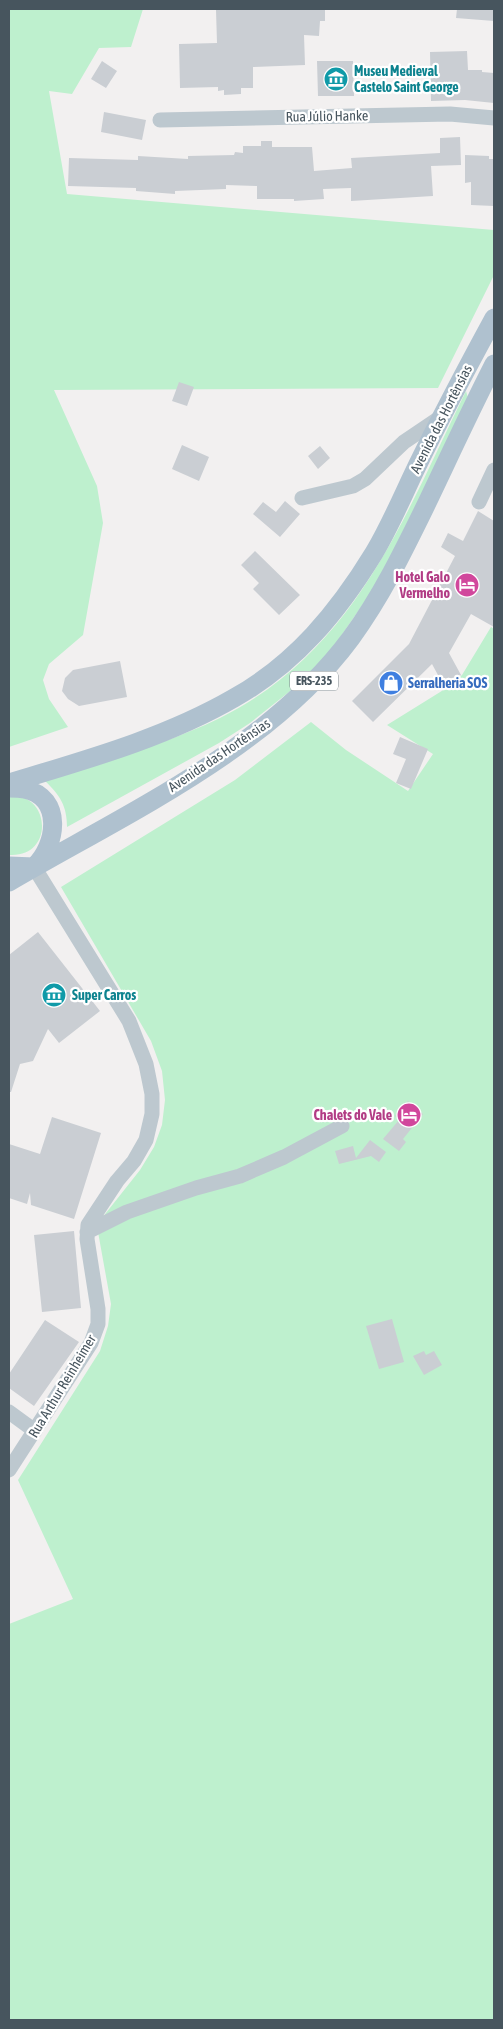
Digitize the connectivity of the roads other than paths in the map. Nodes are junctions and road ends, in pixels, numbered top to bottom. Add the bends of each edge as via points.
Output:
1 (494, 118) edge
2 (160, 120) dead end
3 (494, 318) edge
4 (494, 332) edge
5 (494, 364) edge
6 (487, 392) edge
7 (441, 417) junction
8 (494, 470) edge
9 (491, 487) edge
10 (302, 498) dead end
11 (479, 502) dead end
12 (9, 784) edge
13 (9, 788) edge
14 (9, 866) edge
15 (34, 867) junction
16 (9, 882) edge
17 (342, 1126) dead end
18 (87, 1232) junction
19 (9, 1412) edge
20 (35, 1432) junction
21 (9, 1470) edge

1 - 2 street, Rua Júlio Hanke via 450,114
3 - 7 main road, Avenida das Hortênsias / ERS-235
4 - 6 main road via 473,381 475,389
5 - 6 main road, Avenida das Hortênsias / ERS-235
6 - 15 main road, Avenida das Hortênsias / ERS-235 via 379,597 322,673 274,718 234,748 125,816
7 - 10 street via 404,442 366,479 353,486
7 - 12 main road, Avenida das Hortênsias / ERS-235 via 374,552 323,626 299,650 266,677 201,716 155,735
8 - 9 street
9 - 11 street
13 - 15 main road via 37,794 48,805 54,823 53,834 42,859
14 - 15 main road
15 - 16 main road, Avenida das Hortênsias / ERS-235
15 - 18 street via 129,1021 146,1064 152,1094 152,1114 146,1140 88,1225
17 - 18 street via 240,1176 127,1212
18 - 20 street, Rua Arthur Reinheimer via 98,1324 91,1343
19 - 20 street
20 - 21 street, Rua Arthur Reinheimer

